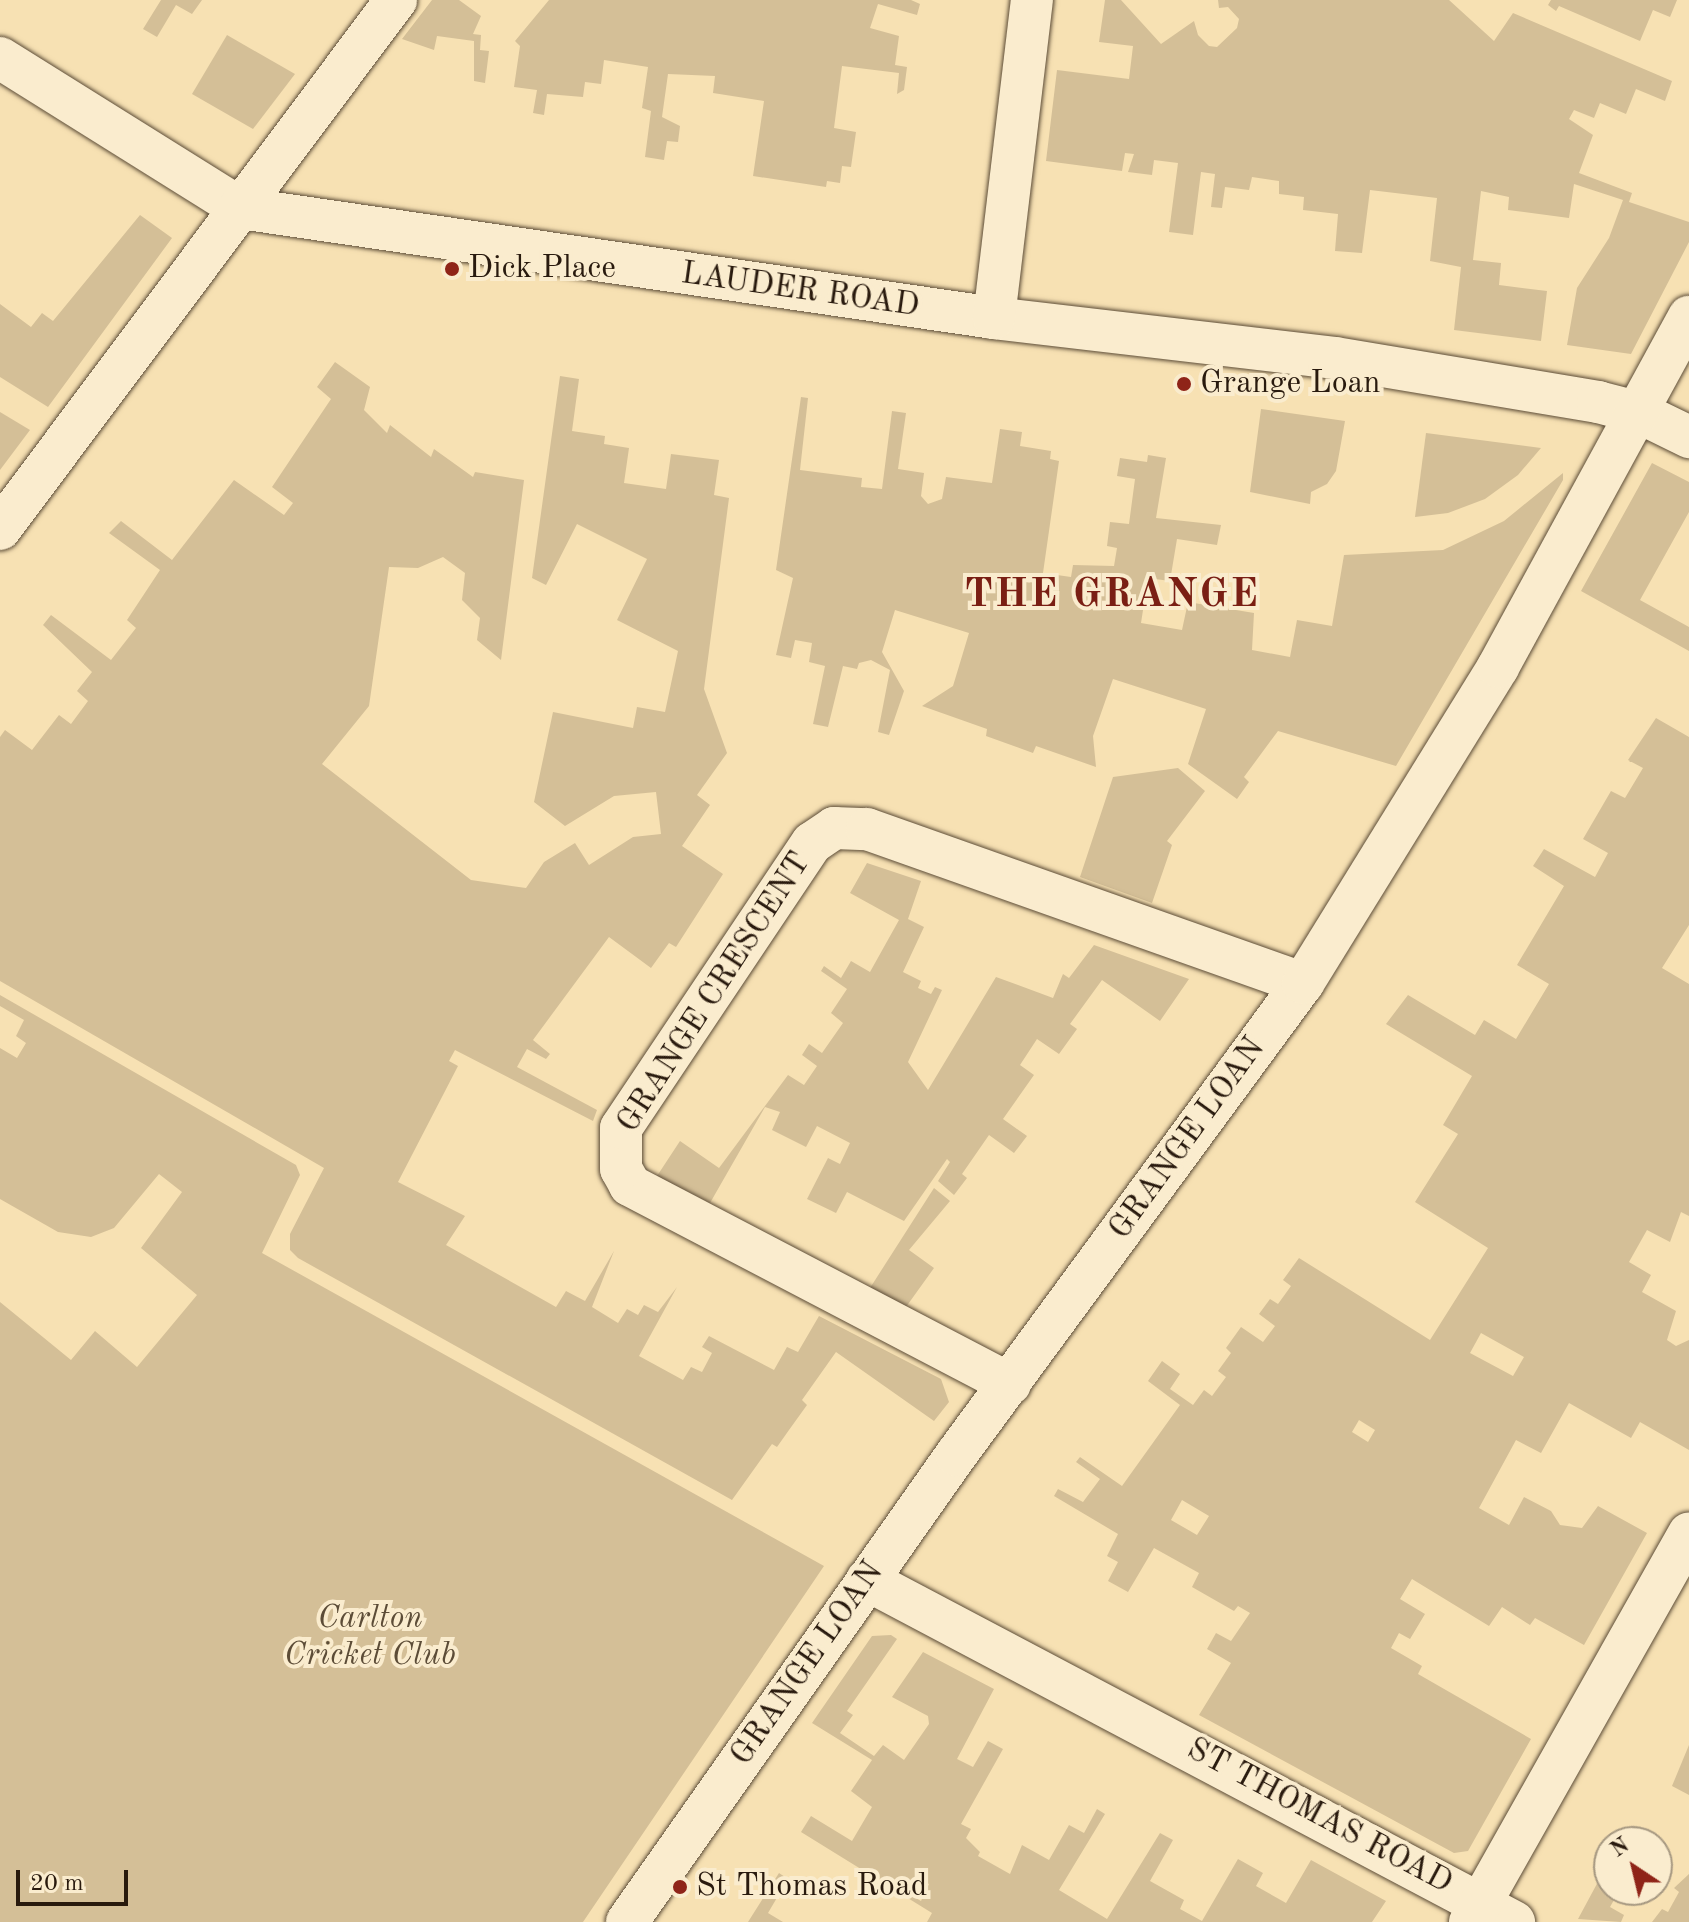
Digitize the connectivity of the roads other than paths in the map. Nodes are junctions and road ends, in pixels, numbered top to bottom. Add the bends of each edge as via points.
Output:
1 (396, 0) edge
2 (1032, 0) edge
3 (0, 58) edge
4 (240, 208) junction
5 (1689, 317) edge
6 (994, 318) junction
7 (1640, 413) junction
8 (1689, 437) edge
9 (0, 529) edge
10 (1303, 983) junction
11 (1010, 1384) junction
12 (1689, 1534) edge
13 (867, 1580) junction
14 (1489, 1916) edge
15 (627, 1922) edge

1 - 4 street
2 - 6 street
3 - 4 street, LAUDER ROAD
4 - 6 street, LAUDER ROAD
4 - 9 street
5 - 7 street, GRANGE LOAN
6 - 7 street, LAUDER ROAD via 1335,358
7 - 8 street, LAUDER ROAD
7 - 10 street, GRANGE LOAN via 1420,799
10 - 11 street, GRANGE LOAN
10 - 11 street, GRANGE CRESCENT via 867,829 834,828 812,843 621,1128 621,1169 630,1185
11 - 13 street, GRANGE LOAN
12 - 14 street
13 - 14 street, ST THOMAS ROAD
13 - 15 street, GRANGE LOAN

